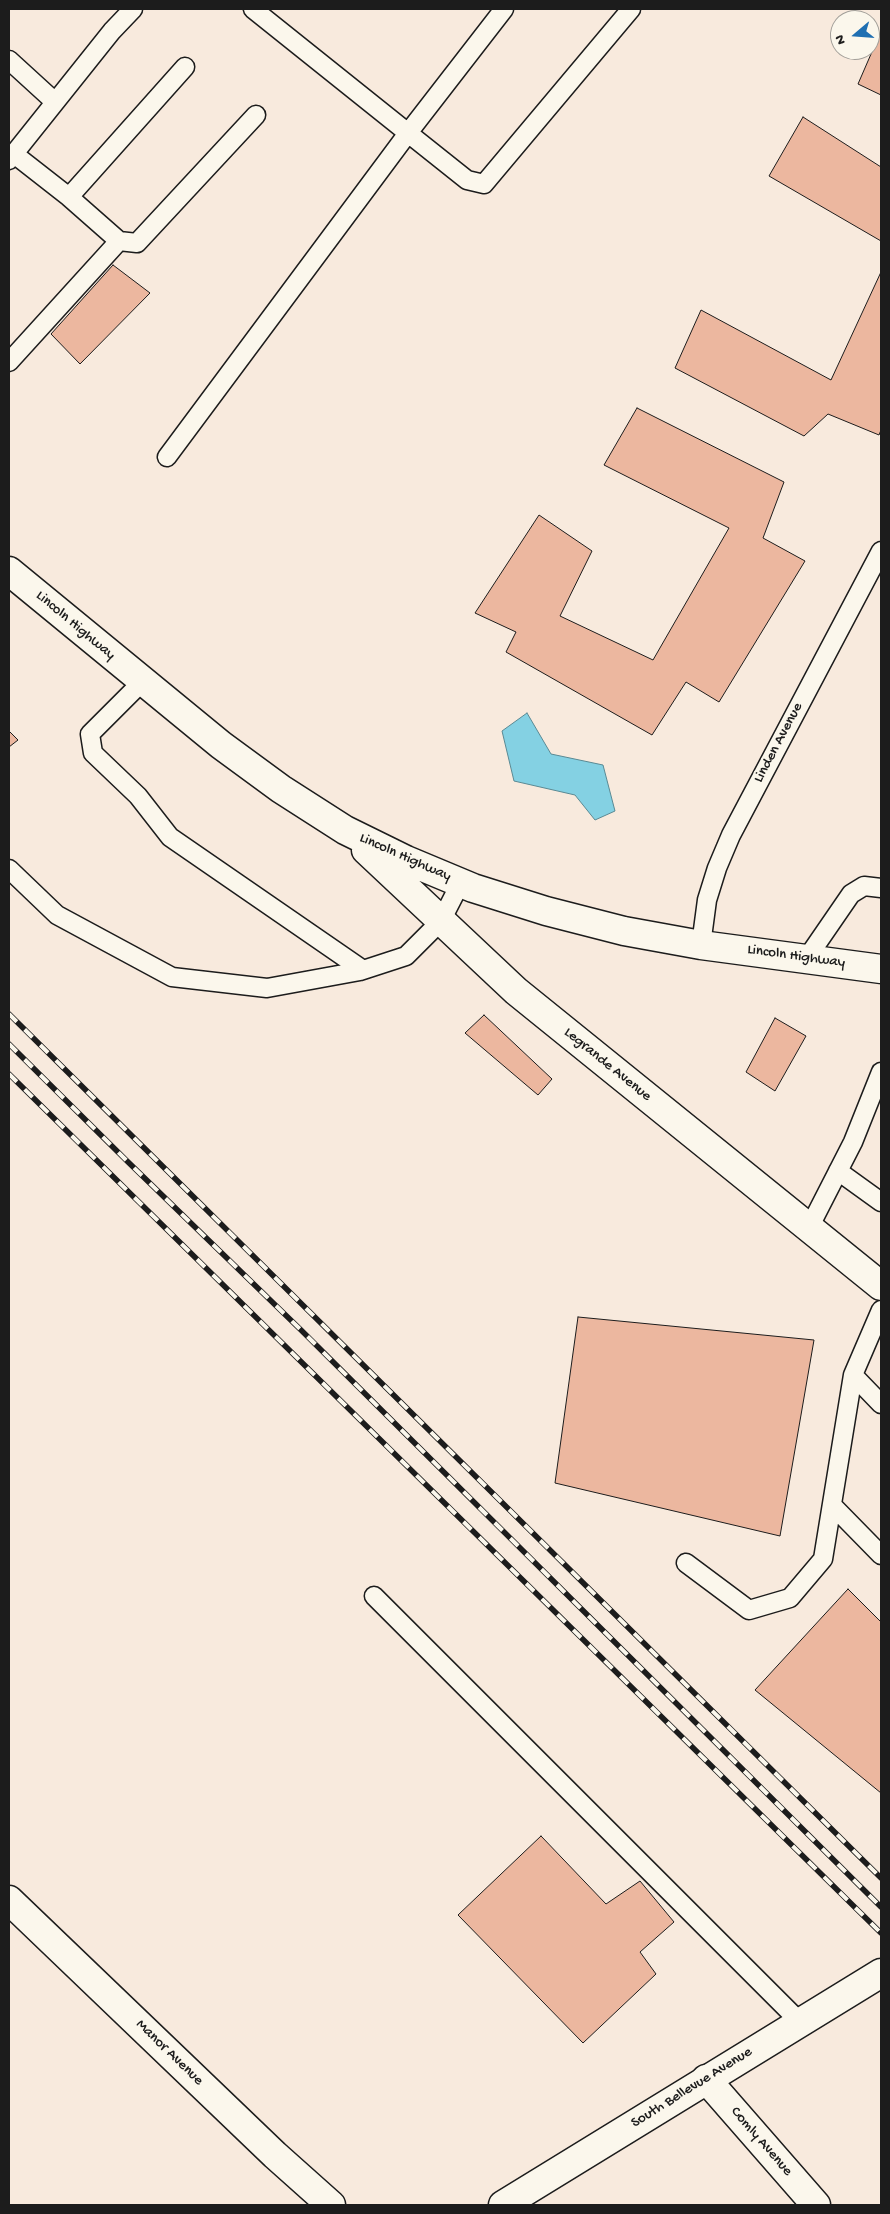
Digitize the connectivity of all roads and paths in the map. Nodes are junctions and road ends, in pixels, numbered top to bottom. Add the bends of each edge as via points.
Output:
1 (132, 9) edge
2 (253, 9) edge
3 (504, 9) edge
4 (631, 9) edge
5 (9, 60) edge
6 (185, 67) dead end
7 (55, 102) junction
8 (256, 115) dead end
9 (408, 134) junction
10 (11, 157) edge
11 (69, 197) junction
12 (119, 241) junction
13 (9, 362) edge
14 (167, 457) dead end
15 (881, 551) edge
16 (9, 571) edge
17 (142, 682) junction
18 (345, 830) junction
19 (9, 869) edge
20 (461, 882) junction
21 (881, 888) edge
22 (441, 921) junction
23 (701, 944) junction
24 (806, 958) junction
25 (881, 969) edge
26 (364, 970) junction
27 (881, 1072) edge
28 (838, 1171) junction
29 (881, 1202) edge
30 (809, 1228) junction
31 (881, 1286) edge
32 (881, 1310) edge
33 (853, 1375) junction
34 (881, 1404) edge
35 (832, 1505) junction
36 (881, 1554) edge
37 (686, 1563) dead end
38 (374, 1596) dead end
39 (9, 1900) edge
40 (881, 1973) edge
41 (800, 2022) junction
42 (706, 2079) junction
43 (330, 2205) edge
44 (503, 2205) edge
45 (816, 2205) edge

1 - 7 lane
2 - 9 lane
3 - 9 lane
4 - 9 lane via 484,184 467,180
5 - 7 lane
6 - 11 lane
7 - 10 lane
8 - 12 lane via 137,243
9 - 14 lane
10 - 11 lane
11 - 12 lane
12 - 13 lane
15 - 23 lane, Linden Avenue via 730,835 707,900
16 - 17 main road, Lincoln Highway
17 - 18 main road, Lincoln Highway via 221,746
17 - 26 lane via 90,734 93,753 138,796 170,837
18 - 20 main road, Lincoln Highway
18 - 22 main road, Legrande Avenue
19 - 26 lane via 57,915 172,977 267,988
20 - 22 lane
20 - 23 main road, Lincoln Highway via 546,911
21 - 24 lane via 864,886 850,894
22 - 26 lane via 406,956
22 - 30 main road, Legrande Avenue via 516,991
23 - 24 main road, Lincoln Highway
24 - 25 main road, Lincoln Highway
27 - 28 lane
28 - 29 lane
28 - 30 lane
30 - 31 main road, Legrande Avenue
32 - 33 lane
33 - 34 lane
33 - 35 lane
35 - 36 lane
35 - 37 lane via 823,1559 790,1598 750,1610
38 - 41 lane
39 - 43 main road, Manor Avenue
40 - 41 main road, South Bellevue Avenue
41 - 42 main road, South Bellevue Avenue
42 - 44 main road, South Bellevue Avenue
42 - 45 main road, Comly Avenue

